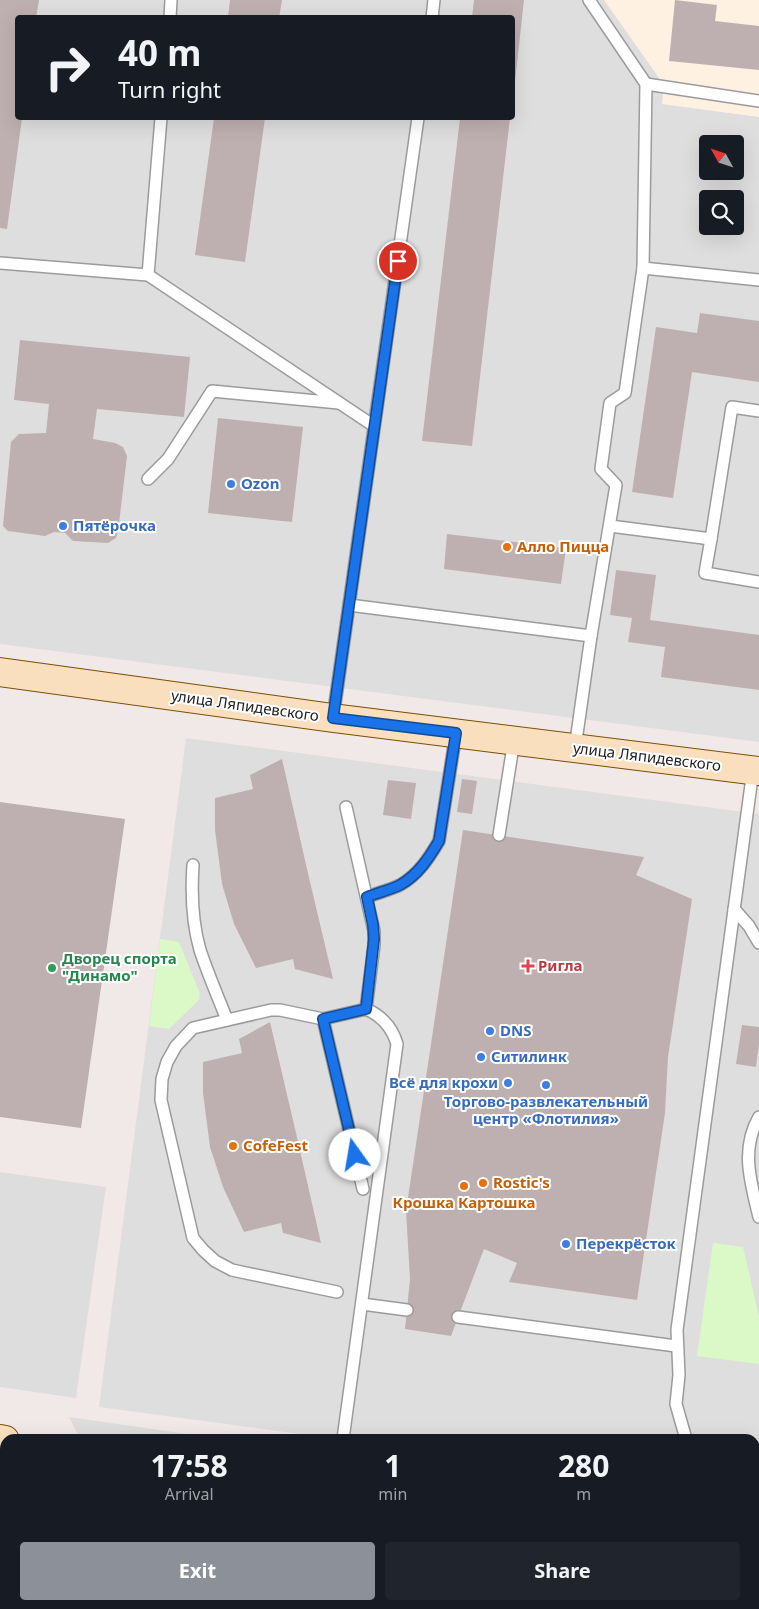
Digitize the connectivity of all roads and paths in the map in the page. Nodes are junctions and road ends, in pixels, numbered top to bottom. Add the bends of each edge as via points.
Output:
1 (171, 0) edge
2 (434, 0) edge
3 (589, 0) edge
4 (170, 15) edge
5 (432, 15) edge
6 (646, 84) junction
7 (759, 101) edge
8 (161, 120) edge
9 (418, 120) edge
10 (0, 263) edge
11 (643, 268) junction
12 (148, 275) junction
13 (759, 280) edge
14 (341, 404) junction
15 (759, 411) edge
16 (374, 426) junction
17 (148, 479) dead end
18 (610, 526) junction
19 (711, 539) junction
20 (759, 582) edge
21 (349, 605) junction
22 (591, 636) junction
23 (0, 672) edge
24 (333, 718) junction
25 (456, 733) junction
26 (514, 740) junction
27 (575, 748) junction
28 (756, 770) edge
29 (346, 807) dead end
30 (499, 836) dead end
31 (193, 865) dead end
32 (367, 897) junction
33 (734, 909) junction
34 (759, 943) edge
35 (366, 1009) junction
36 (323, 1019) junction
37 (227, 1020) junction
38 (759, 1117) edge
39 (363, 1189) dead end
40 (759, 1217) edge
41 (336, 1292) dead end
42 (362, 1304) junction
43 (407, 1310) dead end
44 (458, 1317) dead end
45 (676, 1346) junction
46 (344, 1434) edge
47 (685, 1434) edge

1 - 4 lane
2 - 5 lane
3 - 6 lane
6 - 7 lane
6 - 11 lane
8 - 12 lane
9 - 16 lane
10 - 12 lane
11 - 13 lane
11 - 18 lane via 625,393 610,403 601,469 616,485
12 - 14 lane
14 - 16 lane
14 - 17 lane via 212,391 168,459
15 - 19 lane via 732,407
16 - 21 lane
18 - 19 lane
18 - 22 lane
19 - 20 lane via 705,573
21 - 22 lane
21 - 24 lane
22 - 27 lane
23 - 24 street, улица Ляпидевского
24 - 25 street, улица Ляпидевского
25 - 26 street, улица Ляпидевского
25 - 32 lane via 439,841 414,875 399,885
26 - 27 street, улица Ляпидевского
26 - 30 lane
27 - 28 street, улица Ляпидевского
28 - 33 lane
29 - 32 lane
31 - 37 lane via 195,928 200,950
32 - 35 lane via 374,939
33 - 34 lane
33 - 45 lane
35 - 36 lane
35 - 42 lane via 388,1024 397,1044
36 - 37 lane via 275,1010
36 - 39 lane
37 - 41 lane via 193,1028 176,1046 162,1079 161,1100 193,1238 215,1260 232,1270
38 - 40 lane via 751,1135 748,1160
42 - 43 lane
42 - 46 lane
44 - 45 lane
45 - 47 lane via 679,1366 676,1404

